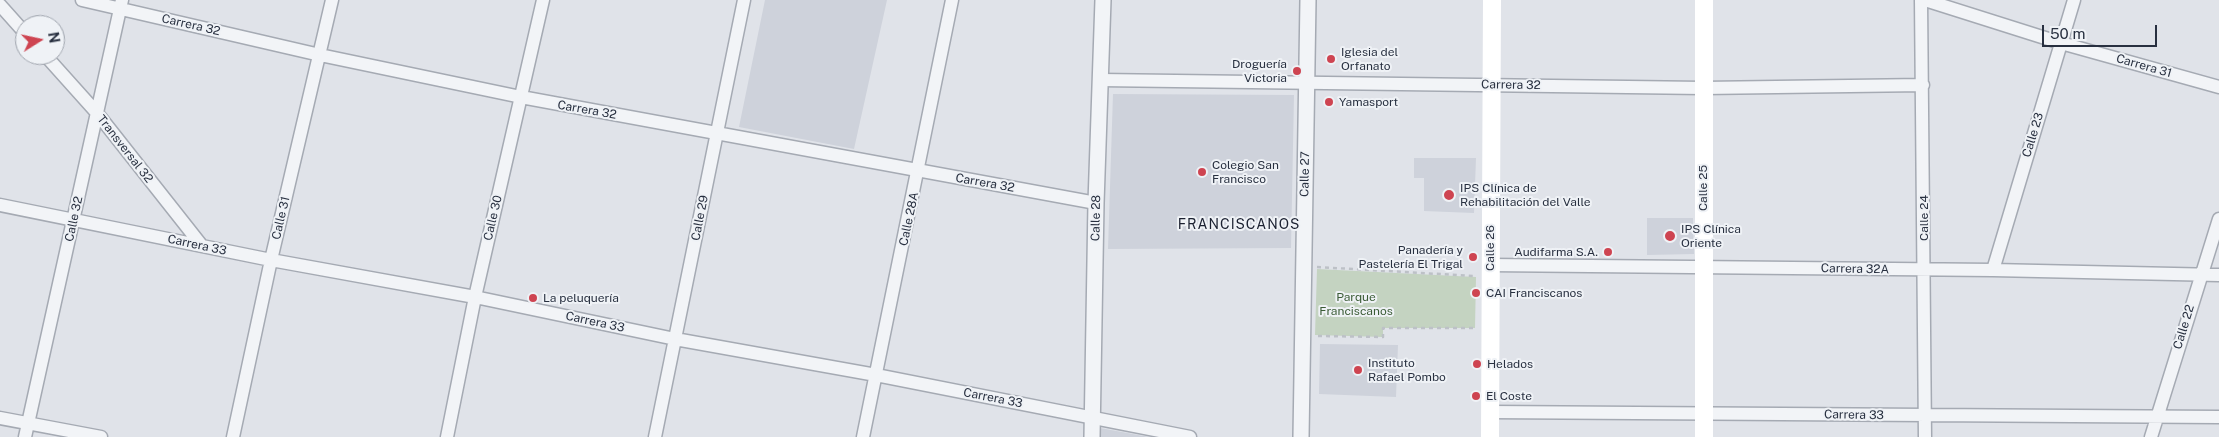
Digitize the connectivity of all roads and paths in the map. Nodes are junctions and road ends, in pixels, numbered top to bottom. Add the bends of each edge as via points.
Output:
1 (82, 0) edge
2 (332, 0) edge
3 (542, 0) edge
4 (744, 0) edge
5 (952, 0) edge
6 (1103, 0) edge
7 (1308, 0) edge
8 (1492, 0) edge
9 (1704, 0) edge
10 (1921, 0) edge
11 (1926, 0) edge
12 (2074, 0) edge
13 (121, 4) edge
14 (0, 5) edge
15 (15, 22) edge
16 (2061, 43) junction
17 (320, 55) junction
18 (54, 65) edge
19 (1100, 80) junction
20 (1306, 82) junction
21 (1491, 85) junction
22 (1923, 85) junction
23 (2219, 87) edge
24 (1703, 88) junction
25 (521, 97) junction
26 (97, 113) junction
27 (717, 134) junction
28 (918, 172) junction
29 (1096, 203) junction
30 (0, 206) edge
31 (74, 219) junction
32 (2219, 219) edge
33 (202, 246) junction
34 (271, 260) junction
35 (1303, 266) junction
36 (1704, 266) junction
37 (1924, 270) junction
38 (1993, 270) junction
39 (1490, 271) junction
40 (2200, 274) junction
41 (2219, 275) edge
42 (475, 297) junction
43 (1490, 328) junction
44 (1302, 335) junction
45 (675, 339) junction
46 (876, 375) junction
47 (1490, 412) junction
48 (1703, 413) junction
49 (1925, 416) junction
50 (2157, 416) junction
51 (1092, 417) junction
52 (2219, 417) edge
53 (0, 418) edge
54 (28, 424) junction
55 (25, 437) edge
56 (101, 437) edge
57 (233, 437) edge
58 (447, 437) edge
59 (656, 437) edge
60 (863, 437) edge
61 (1092, 437) edge
62 (1190, 437) edge
63 (1300, 437) edge
64 (1490, 437) edge
65 (1704, 437) edge
66 (1925, 437) edge
67 (2151, 437) edge

1 - 13 street, Carrera 32
2 - 17 street, Calle 31
3 - 25 street, Calle 30
4 - 27 street, Calle 29
5 - 28 street, Calle 28A
6 - 19 street, Calle 28
7 - 20 street, Calle 27
8 - 21 main road, Calle 26
9 - 24 main road, Calle 25
10 - 22 street, Calle 24
11 - 16 street, Carrera 31
12 - 16 street, Calle 23
13 - 17 street, Carrera 32
13 - 26 street, Calle 32
14 - 15 street
16 - 23 street, Carrera 31
16 - 38 street, Calle 23
17 - 25 street, Carrera 32
17 - 34 street, Calle 31
18 - 26 street, Transversal 32
19 - 20 street, Carrera 32
19 - 29 street, Calle 28
20 - 21 street, Carrera 32
20 - 35 street, Calle 27
21 - 24 street, Carrera 32
21 - 39 main road, Calle 26
22 - 24 street, Carrera 32
22 - 37 street, Calle 24
24 - 36 main road, Calle 25
25 - 27 street, Carrera 32
25 - 42 street, Calle 30
26 - 31 street, Calle 32
26 - 33 street, Transversal 32
27 - 28 street, Carrera 32
27 - 45 street, Calle 29
28 - 29 street, Carrera 32
28 - 46 street, Calle 28A
29 - 51 street, Calle 28
30 - 31 street, Carrera 33
31 - 33 street, Carrera 33
31 - 54 street, Calle 32
32 - 40 street, Calle 22
33 - 34 street, Carrera 33
34 - 42 street, Carrera 33
34 - 57 street, Calle 31
35 - 39 path
35 - 44 street, Calle 27
36 - 37 street, Carrera 32A
36 - 39 street, Carrera 32A
36 - 48 main road, Calle 25
37 - 38 street, Carrera 32A
37 - 49 street, Calle 24
38 - 40 street, Carrera 32A
39 - 43 main road, Calle 26
40 - 41 street, Carrera 32A
40 - 50 street, Calle 22
42 - 45 street, Carrera 33
42 - 58 street, Calle 30
43 - 44 path via 1383,328 1383,337
43 - 47 main road, Calle 26
44 - 63 street, Calle 27
45 - 46 street, Carrera 33
45 - 59 street, Calle 29
46 - 51 street, Carrera 33
46 - 60 street, Calle 28A
47 - 48 street, Carrera 33
47 - 64 main road, Calle 26
48 - 49 street, Carrera 33
48 - 65 main road, Calle 25
49 - 50 street, Carrera 33
49 - 66 street, Calle 24
50 - 52 street, Carrera 33
50 - 67 street, Calle 22
51 - 61 street, Calle 28
51 - 62 street, Carrera 33
53 - 54 street
54 - 55 street, Calle 32
54 - 56 street

